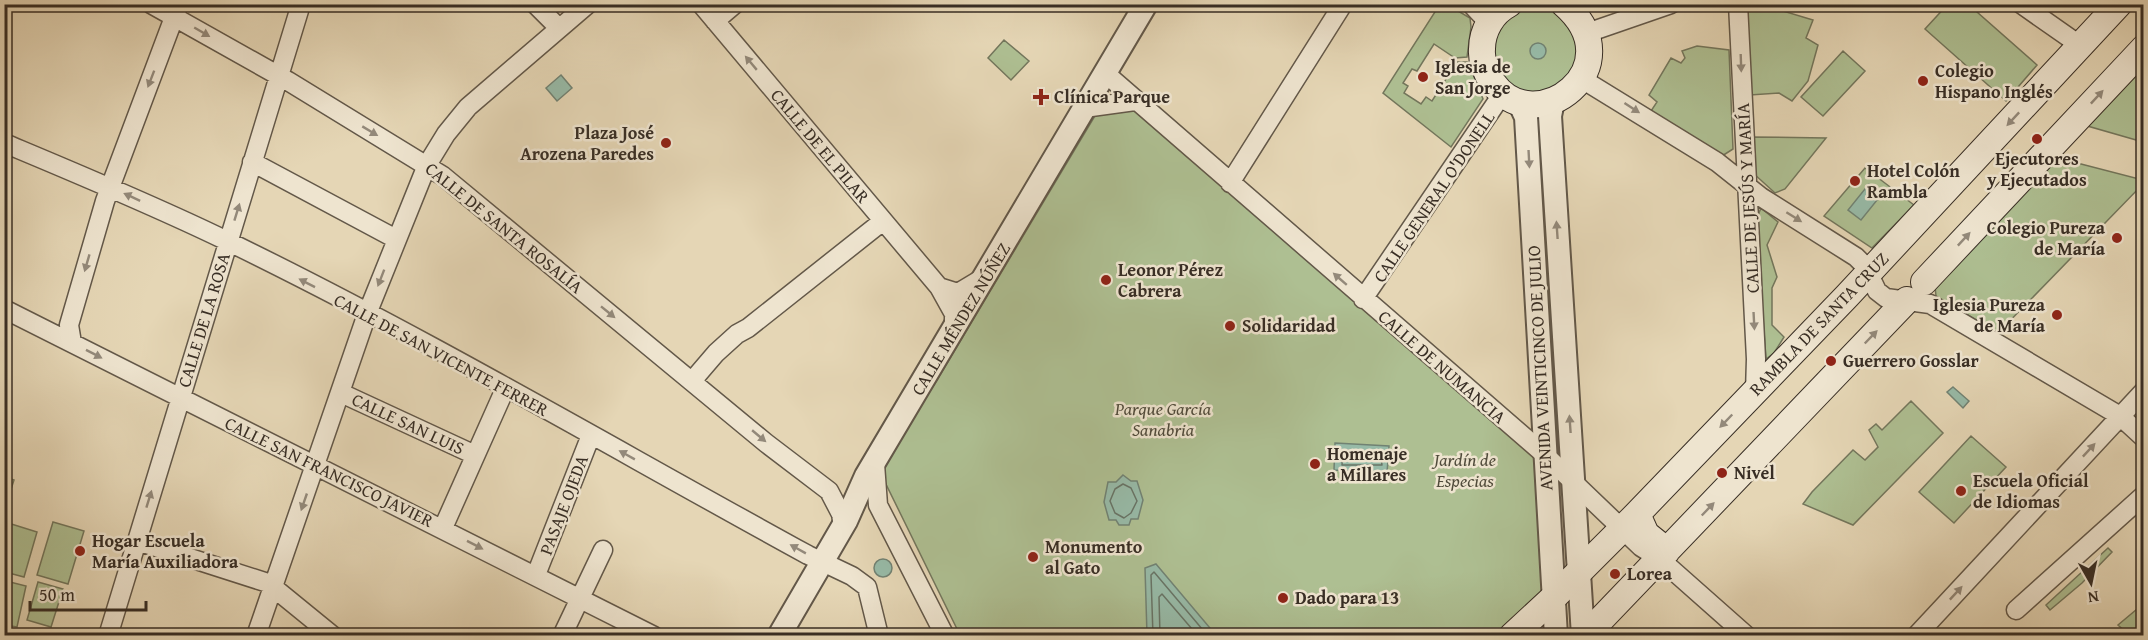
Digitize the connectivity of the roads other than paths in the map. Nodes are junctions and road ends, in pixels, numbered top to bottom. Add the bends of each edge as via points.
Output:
1 (151, 4) edge
2 (301, 4) edge
3 (535, 4) edge
4 (701, 4) edge
5 (735, 4) edge
6 (1146, 4) edge
7 (1343, 4) edge
8 (1471, 4) edge
9 (1509, 4) edge
10 (1564, 4) edge
11 (1671, 4) edge
12 (1738, 4) edge
13 (2021, 4) edge
14 (2119, 4) edge
15 (587, 5) edge
16 (177, 10) edge
17 (715, 21) junction
18 (1489, 23) junction
19 (559, 28) junction
20 (1587, 33) junction
21 (2082, 46) junction
22 (2144, 48) edge
23 (1105, 73) junction
24 (278, 76) junction
25 (1582, 79) junction
26 (1511, 98) junction
27 (1135, 101) junction
28 (1553, 101) junction
29 (1084, 108) junction
30 (4, 143) edge
31 (252, 162) junction
32 (427, 165) junction
33 (1230, 183) junction
34 (1746, 185) junction
35 (110, 187) junction
36 (883, 221) junction
37 (396, 239) junction
38 (228, 242) junction
39 (1868, 272) junction
40 (988, 274) junction
41 (939, 287) junction
42 (1915, 291) junction
43 (1363, 299) junction
44 (4, 309) edge
45 (367, 314) junction
46 (954, 331) junction
47 (72, 343) junction
48 (692, 381) junction
49 (505, 389) junction
50 (2144, 391) edge
51 (1755, 392) junction
52 (341, 393) junction
53 (180, 399) junction
54 (2120, 416) junction
55 (591, 435) junction
56 (2144, 438) edge
57 (1544, 454) junction
58 (475, 455) junction
59 (875, 464) junction
60 (316, 466) junction
61 (1573, 483) junction
62 (829, 491) junction
63 (2144, 495) edge
64 (856, 497) junction
65 (878, 505) junction
66 (1630, 521) junction
67 (843, 526) junction
68 (443, 528) junction
69 (136, 541) junction
70 (603, 550) dead end
71 (1664, 555) junction
72 (822, 561) junction
73 (1578, 573) junction
74 (536, 575) junction
75 (274, 587) junction
76 (579, 598) junction
77 (1553, 598) junction
78 (2016, 610) dead end
79 (108, 636) edge
80 (256, 636) edge
81 (333, 636) edge
82 (562, 636) edge
83 (654, 636) edge
84 (779, 636) edge
85 (879, 636) edge
86 (945, 636) edge
87 (1512, 636) edge
88 (1556, 636) edge
89 (1584, 636) edge
90 (1747, 636) edge
91 (1916, 636) edge

1 - 16 street, CALLE DE SANTA ROSALÍA
2 - 24 street, CALLE DE LA ROSA
3 - 19 street
4 - 17 street, CALLE DE EL PILAR
5 - 17 street
6 - 23 street, CALLE MÉNDEZ NÚÑEZ
7 - 33 street
8 - 18 street
9 - 18 main road
10 - 20 main road
11 - 20 street
12 -> 34 street, CALLE DE JESÚS Y MARÍA
13 - 21 street
14 - 21 main road, RAMBLA DE SANTA CRUZ
15 - 19 street
16 -> 24 street, CALLE DE SANTA ROSALÍA
16 -> 35 street
36 -> 17 street, CALLE DE EL PILAR
18 - 26 main road via 1482,49 1483,63 1488,75
19 - 32 street via 468,107
20 - 25 main road via 1589,60
21 -> 39 main road, RAMBLA DE SANTA CRUZ
42 -> 22 main road
23 - 27 street, CALLE DE NUMANCIA
23 - 29 street, CALLE MÉNDEZ NÚÑEZ
24 - 31 street, CALLE DE LA ROSA
24 -> 32 street, CALLE DE SANTA ROSALÍA
25 - 28 main road
25 -> 34 street via 1716,162
26 - 28 main road via 1536,104
26 - 43 street, CALLE GENERAL O'DONELL
26 -> 57 street, AVENIDA VEINTICINCO DE JULIO via 1526,117
27 - 29 street
27 - 33 street, CALLE DE NUMANCIA
61 -> 28 street, AVENIDA VEINTICINCO DE JULIO via 1550,116
29 - 40 street, CALLE MÉNDEZ NÚÑEZ
30 - 35 street, CALLE DE SAN VICENTE FERRER
31 - 37 street
38 -> 31 street, CALLE DE LA ROSA
32 - 37 street
32 -> 48 street, CALLE DE SANTA ROSALÍA
43 -> 33 street, CALLE DE NUMANCIA
34 -> 39 street via 1856,257
34 -> 51 street, CALLE DE JESÚS Y MARÍA
38 -> 35 street, CALLE DE SAN VICENTE FERRER
35 -> 47 street via 69,325
36 - 41 street, CALLE DE EL PILAR
36 - 48 street via 737,334
37 -> 45 street
45 -> 38 street, CALLE DE SAN VICENTE FERRER
38 - 53 street, CALLE DE LA ROSA
39 - 42 street via 1880,294 1890,299
39 - 51 main road, RAMBLA DE SANTA CRUZ
40 - 41 street via 958,293
40 - 46 street, CALLE MÉNDEZ NÚÑEZ
41 - 46 street, CALLE DE EL PILAR via 954,314
42 - 54 street via 1930,304
71 -> 42 main road
43 - 57 street, CALLE DE NUMANCIA
44 - 47 street, CALLE SAN FRANCISCO JAVIER
45 - 49 street, CALLE DE SAN VICENTE FERRER
45 - 52 street
46 - 59 street, CALLE MÉNDEZ NÚÑEZ
47 -> 53 street, CALLE SAN FRANCISCO JAVIER
48 -> 62 street, CALLE DE SANTA ROSALÍA
49 - 55 street, CALLE DE SAN VICENTE FERRER
49 - 58 street
50 - 54 street
51 -> 66 main road, RAMBLA DE SANTA CRUZ
52 - 58 street, CALLE SAN LUIS
52 - 60 street
53 - 60 street, CALLE SAN FRANCISCO JAVIER
69 -> 53 street, CALLE DE LA ROSA
54 - 56 street
91 -> 54 street
72 -> 55 street, CALLE DE SAN VICENTE FERRER
55 - 74 street, PASAJE OJEDA
57 - 61 street, CALLE DE NUMANCIA
57 - 77 street, AVENIDA VEINTICINCO DE JULIO
58 - 68 street
59 - 64 street, CALLE MÉNDEZ NÚÑEZ
59 - 65 street
60 - 68 street, CALLE SAN FRANCISCO JAVIER
60 -> 75 street
61 - 66 street, CALLE DE NUMANCIA
61 - 73 street, AVENIDA VEINTICINCO DE JULIO
62 - 64 street
62 - 67 street
63 - 78 street
64 - 65 street
64 - 67 street, CALLE MÉNDEZ NÚÑEZ
65 - 86 street
66 - 71 main road
66 - 73 main road, RAMBLA DE SANTA CRUZ
67 - 72 street, CALLE MÉNDEZ NÚÑEZ
68 -> 74 street, CALLE SAN FRANCISCO JAVIER
69 - 75 street
69 - 79 street, CALLE DE LA ROSA
70 - 76 street
71 - 89 main road
71 - 90 street
72 - 84 street, CALLE MÉNDEZ NÚÑEZ
72 - 85 street, CALLE DE SAN VICENTE FERRER via 867,587
73 - 77 main road, RAMBLA DE SANTA CRUZ
73 - 89 street, AVENIDA VEINTICINCO DE JULIO
74 - 76 street, CALLE SAN FRANCISCO JAVIER
75 - 80 street
75 - 81 street
76 - 82 street
76 - 83 street, CALLE SAN FRANCISCO JAVIER
77 - 87 main road, RAMBLA DE SANTA CRUZ
77 - 88 street, AVENIDA VEINTICINCO DE JULIO

